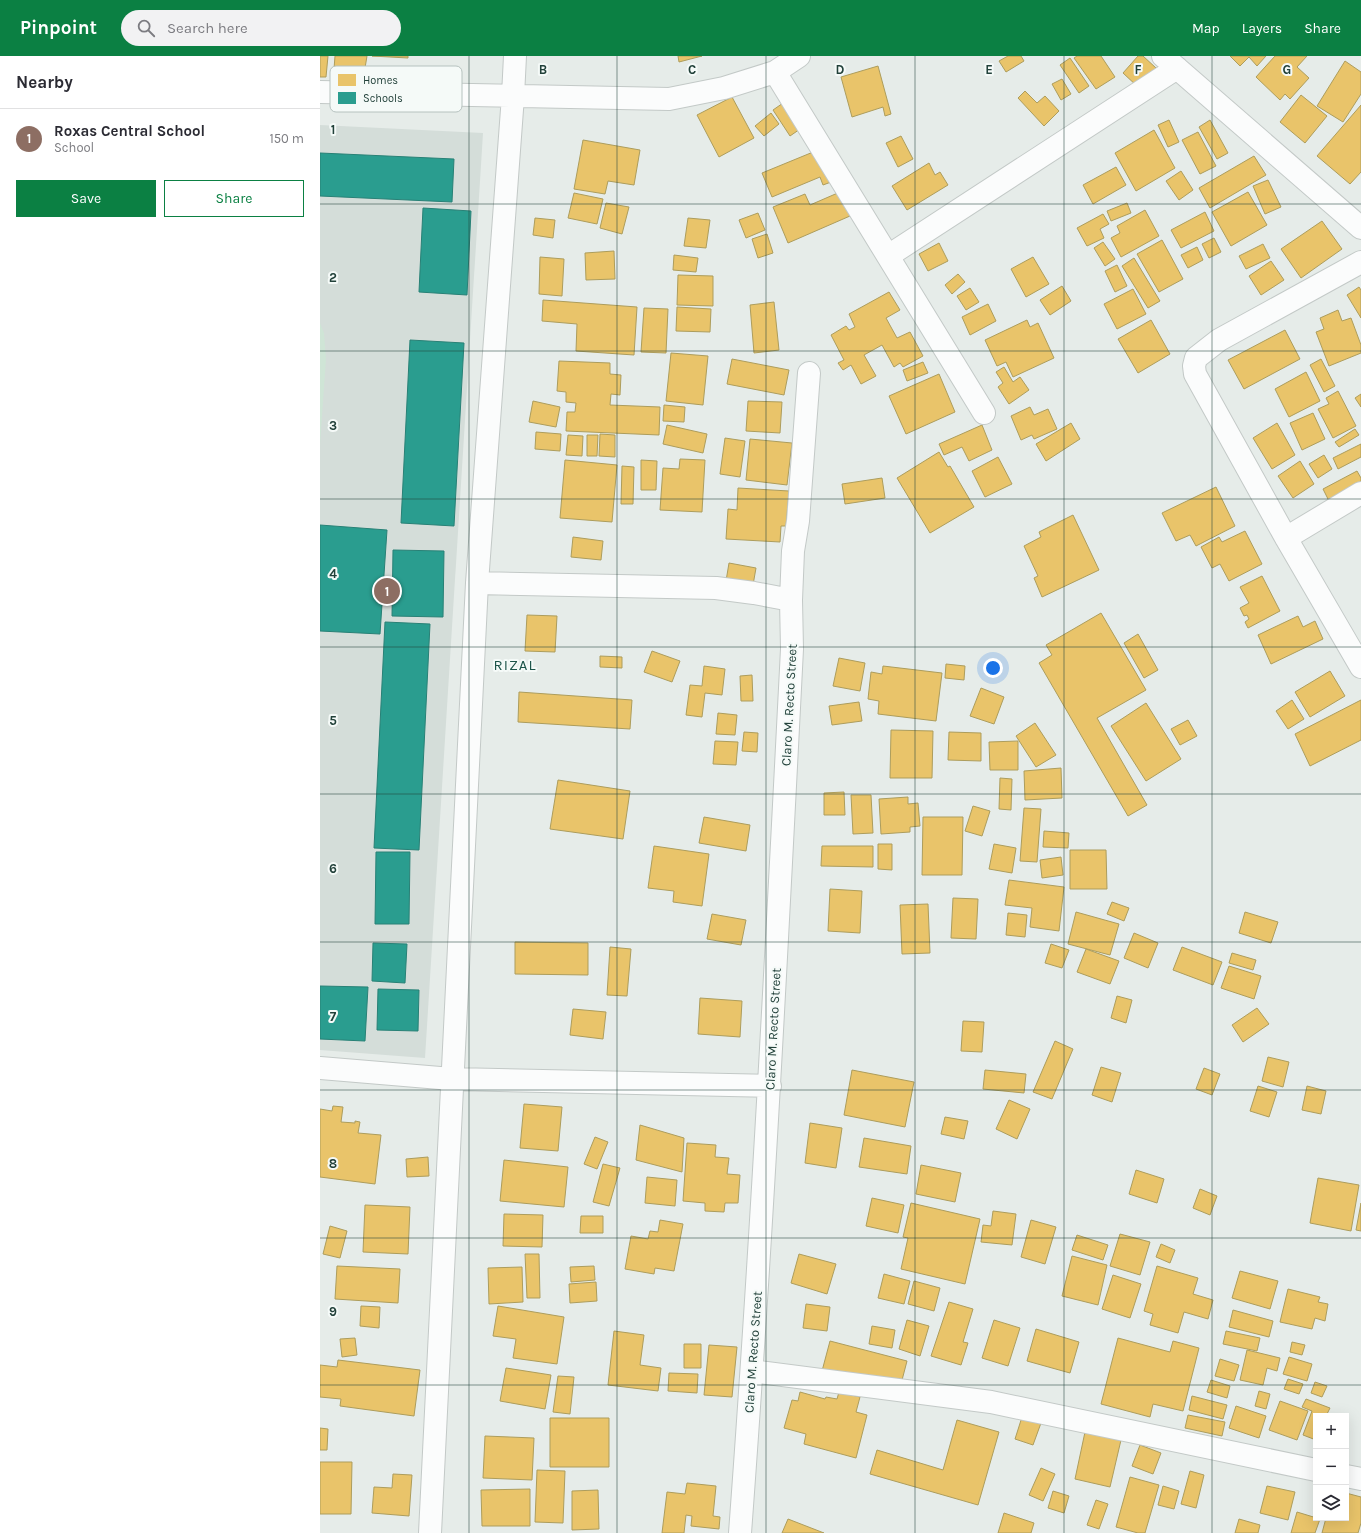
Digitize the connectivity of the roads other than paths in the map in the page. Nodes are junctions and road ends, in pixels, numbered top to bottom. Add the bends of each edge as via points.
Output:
1 (515, 56) edge
2 (798, 56) edge
3 (1170, 62) edge
4 (775, 72) junction
5 (320, 92) edge
6 (330, 92) edge
7 (462, 95) edge
8 (514, 96) junction
9 (1361, 228) edge
10 (888, 256) junction
11 (1361, 262) edge
12 (809, 374) dead end
13 (984, 413) dead end
14 (1361, 493) edge
15 (1286, 538) junction
16 (477, 583) junction
17 (790, 600) junction
18 (1361, 667) edge
19 (320, 1068) edge
20 (452, 1079) junction
21 (770, 1086) junction
22 (752, 1371) junction
23 (1313, 1469) edge
24 (1349, 1477) edge
25 (1361, 1479) edge
26 (430, 1533) edge
27 (740, 1533) edge

1 - 8 street
2 - 4 street
3 - 9 street
3 - 10 street
4 - 8 street via 724,88 669,99
4 - 10 street
5 - 6 street
7 - 8 street
8 - 16 street
10 - 13 street
11 - 15 street via 1219,340 1196,358 1195,374
12 - 17 street, Claro M. Recto Street
14 - 15 street
15 - 18 street
16 - 17 street via 716,588 754,592
16 - 20 street
17 - 21 street, Claro M. Recto Street via 792,649
19 - 20 street
20 - 21 street
20 - 26 street
21 - 22 street, Claro M. Recto Street
22 - 23 street via 991,1402
22 - 27 street, Claro M. Recto Street
24 - 25 street

